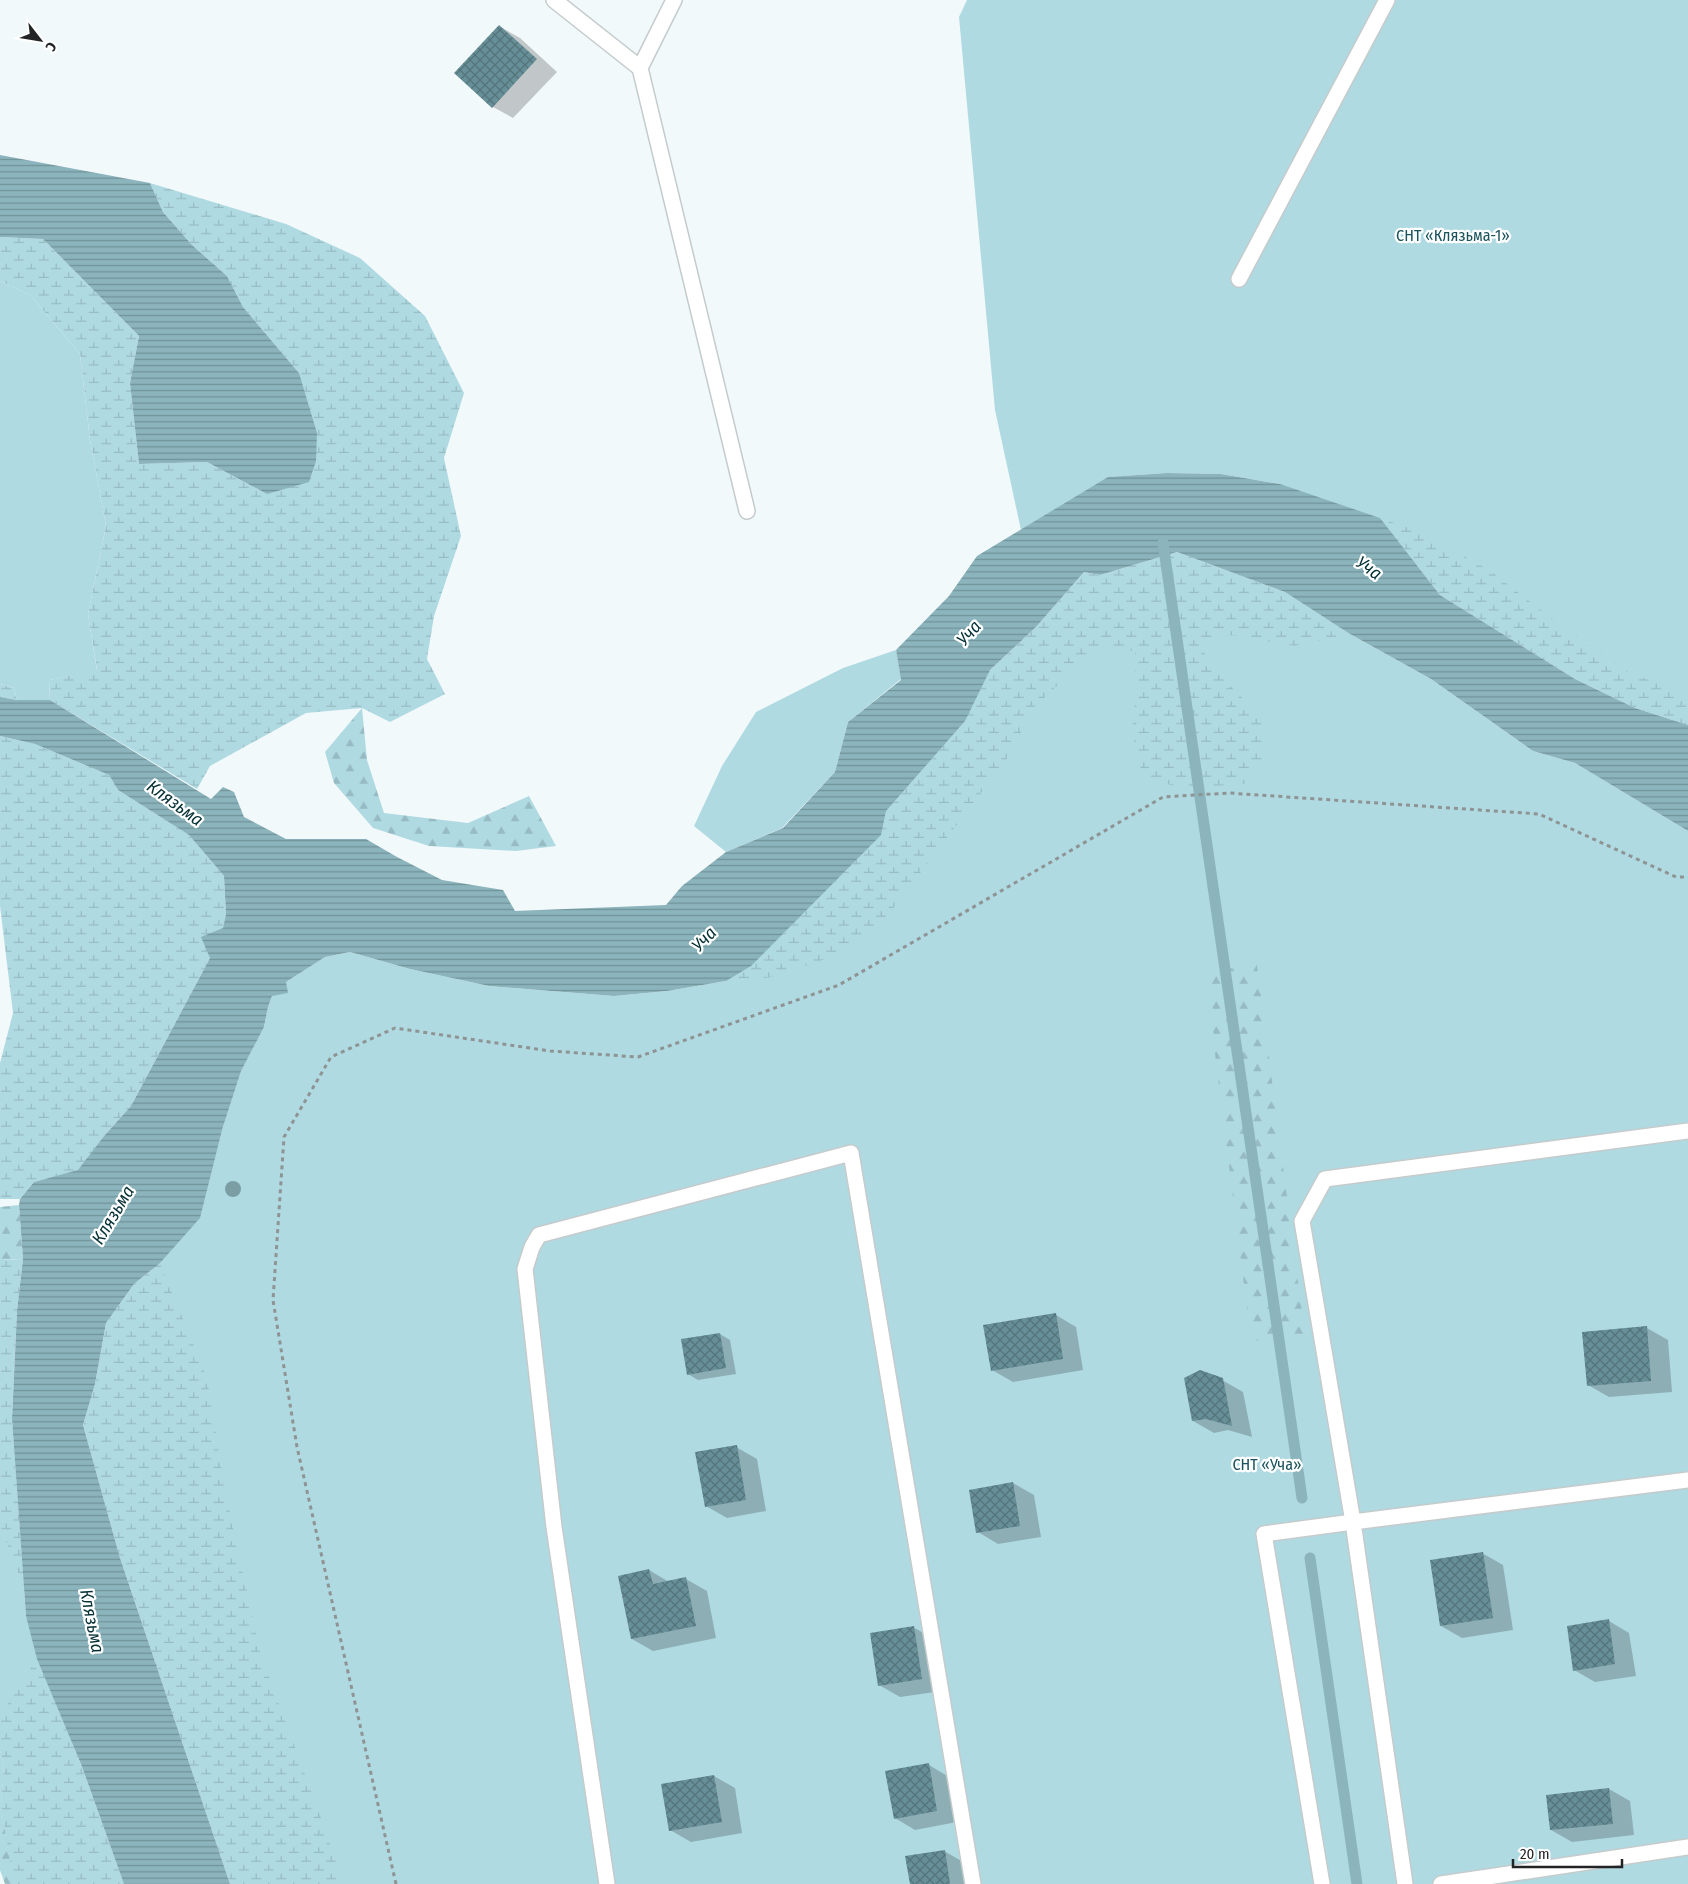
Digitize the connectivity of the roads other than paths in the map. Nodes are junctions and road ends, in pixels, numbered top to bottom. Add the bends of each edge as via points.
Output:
1 (554, 0) edge
2 (674, 0) edge
3 (1387, 0) edge
4 (640, 68) junction
5 (1238, 279) dead end
6 (747, 511) dead end
7 (1688, 1131) edge
8 (1688, 1480) edge
9 (1353, 1522) junction
10 (1688, 1847) edge
11 (607, 1884) edge
12 (972, 1884) edge
13 (1322, 1884) edge
14 (1405, 1884) edge
15 (1442, 1884) edge

1 - 4 lane
2 - 4 lane
3 - 5 lane
4 - 6 lane
7 - 9 lane via 1325,1180 1302,1221
8 - 9 lane
9 - 13 lane via 1264,1534
9 - 14 lane
10 - 15 lane
11 - 12 lane via 554,1527 525,1269 532,1246 539,1235 851,1153

